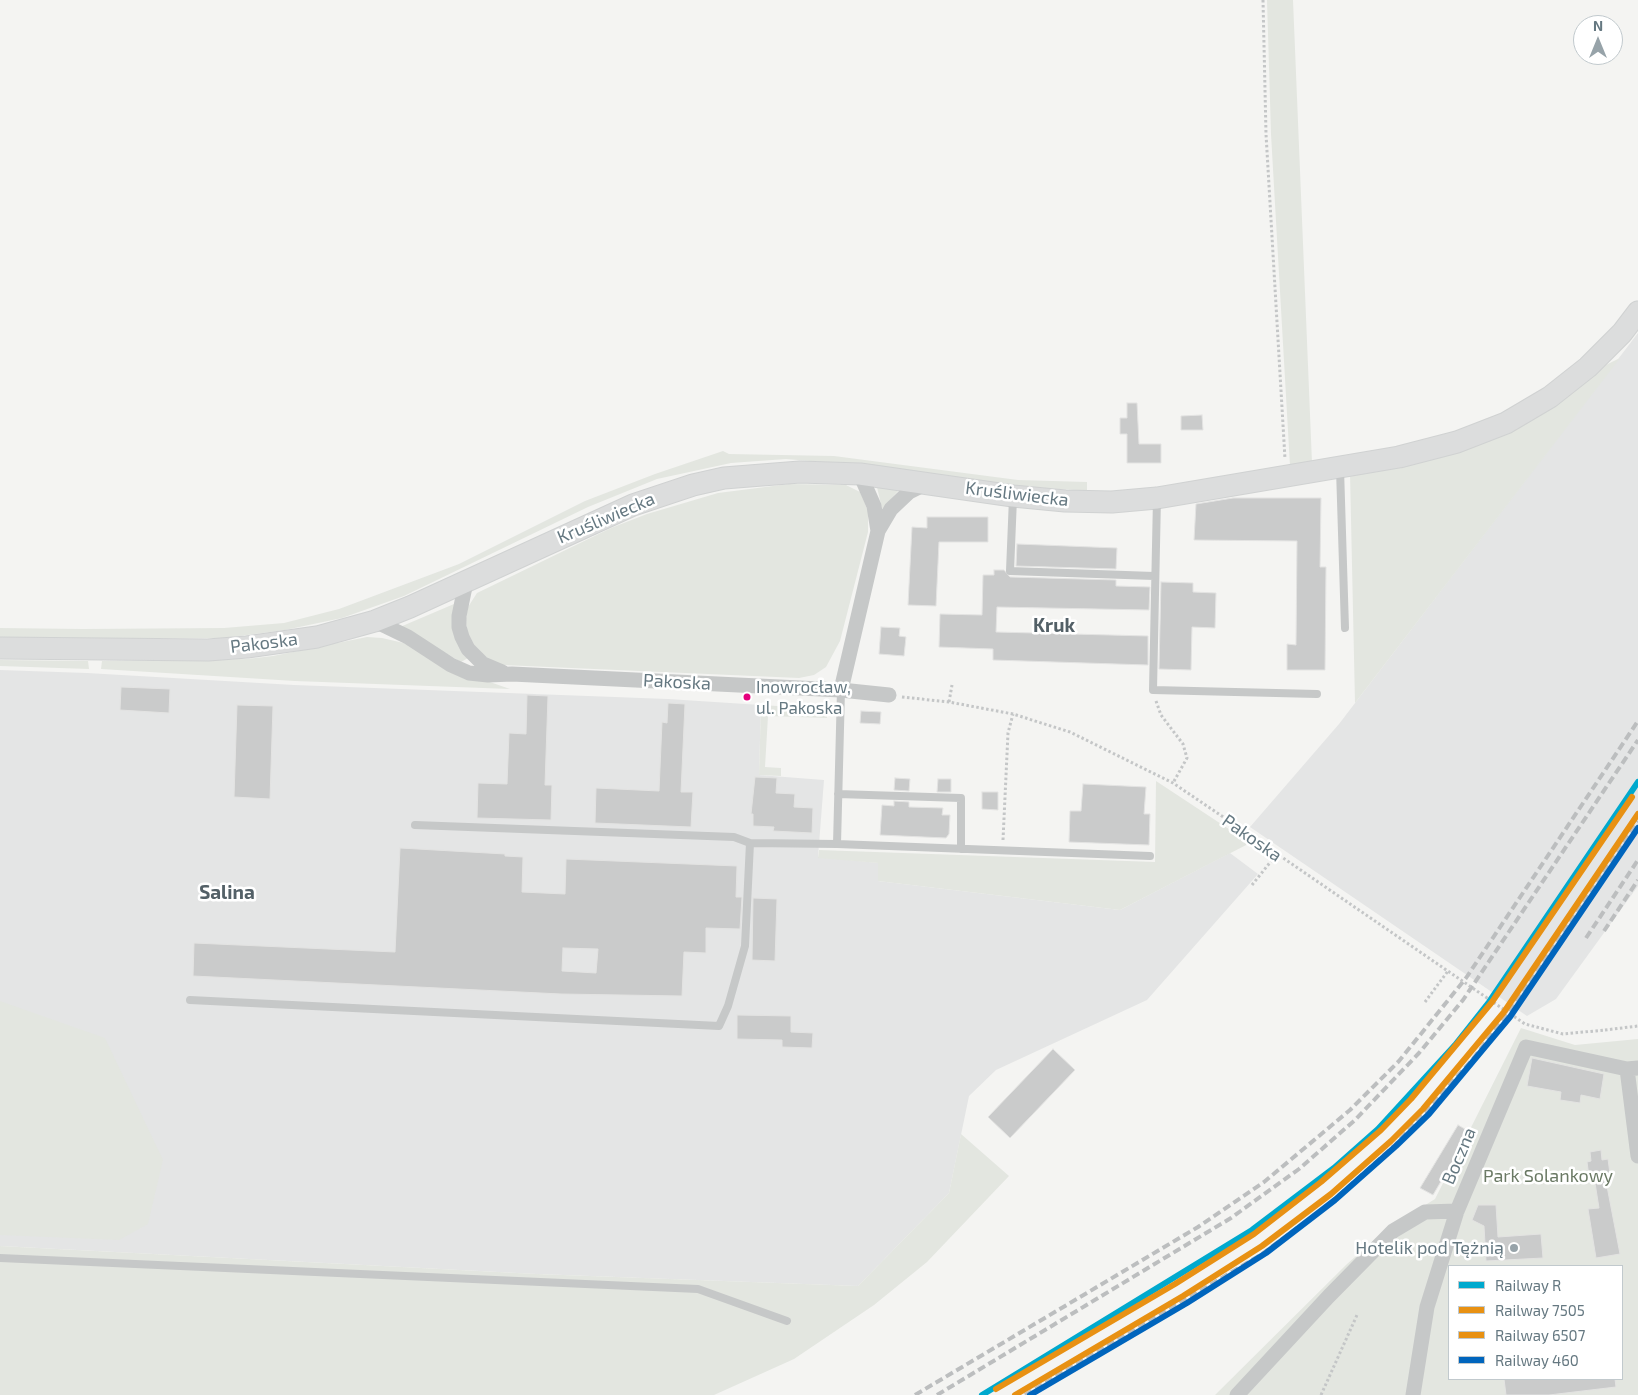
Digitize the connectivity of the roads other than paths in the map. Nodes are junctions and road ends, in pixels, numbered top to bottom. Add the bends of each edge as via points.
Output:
1 (1638, 312) edge
2 (1340, 467) junction
3 (860, 474) junction
4 (927, 483) junction
5 (1013, 496) junction
6 (1157, 498) junction
7 (878, 531) junction
8 (1154, 576) junction
9 (466, 582) junction
10 (375, 621) junction
11 (1345, 628) dead end
12 (0, 648) edge
13 (512, 674) junction
14 (841, 690) junction
15 (1317, 694) dead end
16 (889, 695) road end
17 (838, 794) junction
18 (415, 825) dead end
19 (750, 843) junction
20 (837, 844) junction
21 (961, 849) junction
22 (1150, 856) dead end
23 (190, 1000) dead end
24 (1633, 1069) edge
25 (1638, 1156) edge
26 (1457, 1211) junction
27 (0, 1258) edge
28 (787, 1321) dead end
29 (1237, 1395) edge
30 (1413, 1395) edge

1 - 2 main road, Kruśliwiecka via 1588,367 1550,397 1506,423 1428,451
2 - 6 main road, Kruśliwiecka
2 - 11 lane
3 - 4 main road, Kruśliwiecka
3 - 7 street via 874,506
3 - 9 main road, Kruśliwiecka via 800,472 724,478 693,485 633,505
4 - 5 main road, Kruśliwiecka
4 - 7 street via 909,492 891,509
5 - 6 main road, Kruśliwiecka via 1096,502
5 - 8 lane via 1010,571
6 - 8 lane
7 - 14 street
8 - 15 lane via 1152,690
9 - 10 main road, Kruśliwiecka
9 - 13 street, Pakoska via 459,616 462,637 483,664
10 - 12 main road, Pakoska via 317,637 237,648
10 - 13 street, Pakoska via 468,673
13 - 14 street, Pakoska
14 - 16 street, Pakoska
14 - 17 lane
17 - 20 lane
17 - 21 lane via 962,798
18 - 19 lane via 734,837
19 - 20 lane
19 - 23 lane via 745,946 728,1006 718,1026
20 - 21 lane
21 - 22 lane
24 - 25 street
24 - 26 street, Boczna via 1526,1047
26 - 29 street via 1425,1212 1393,1231
26 - 30 street, Boczna via 1427,1307
27 - 28 lane via 698,1288

